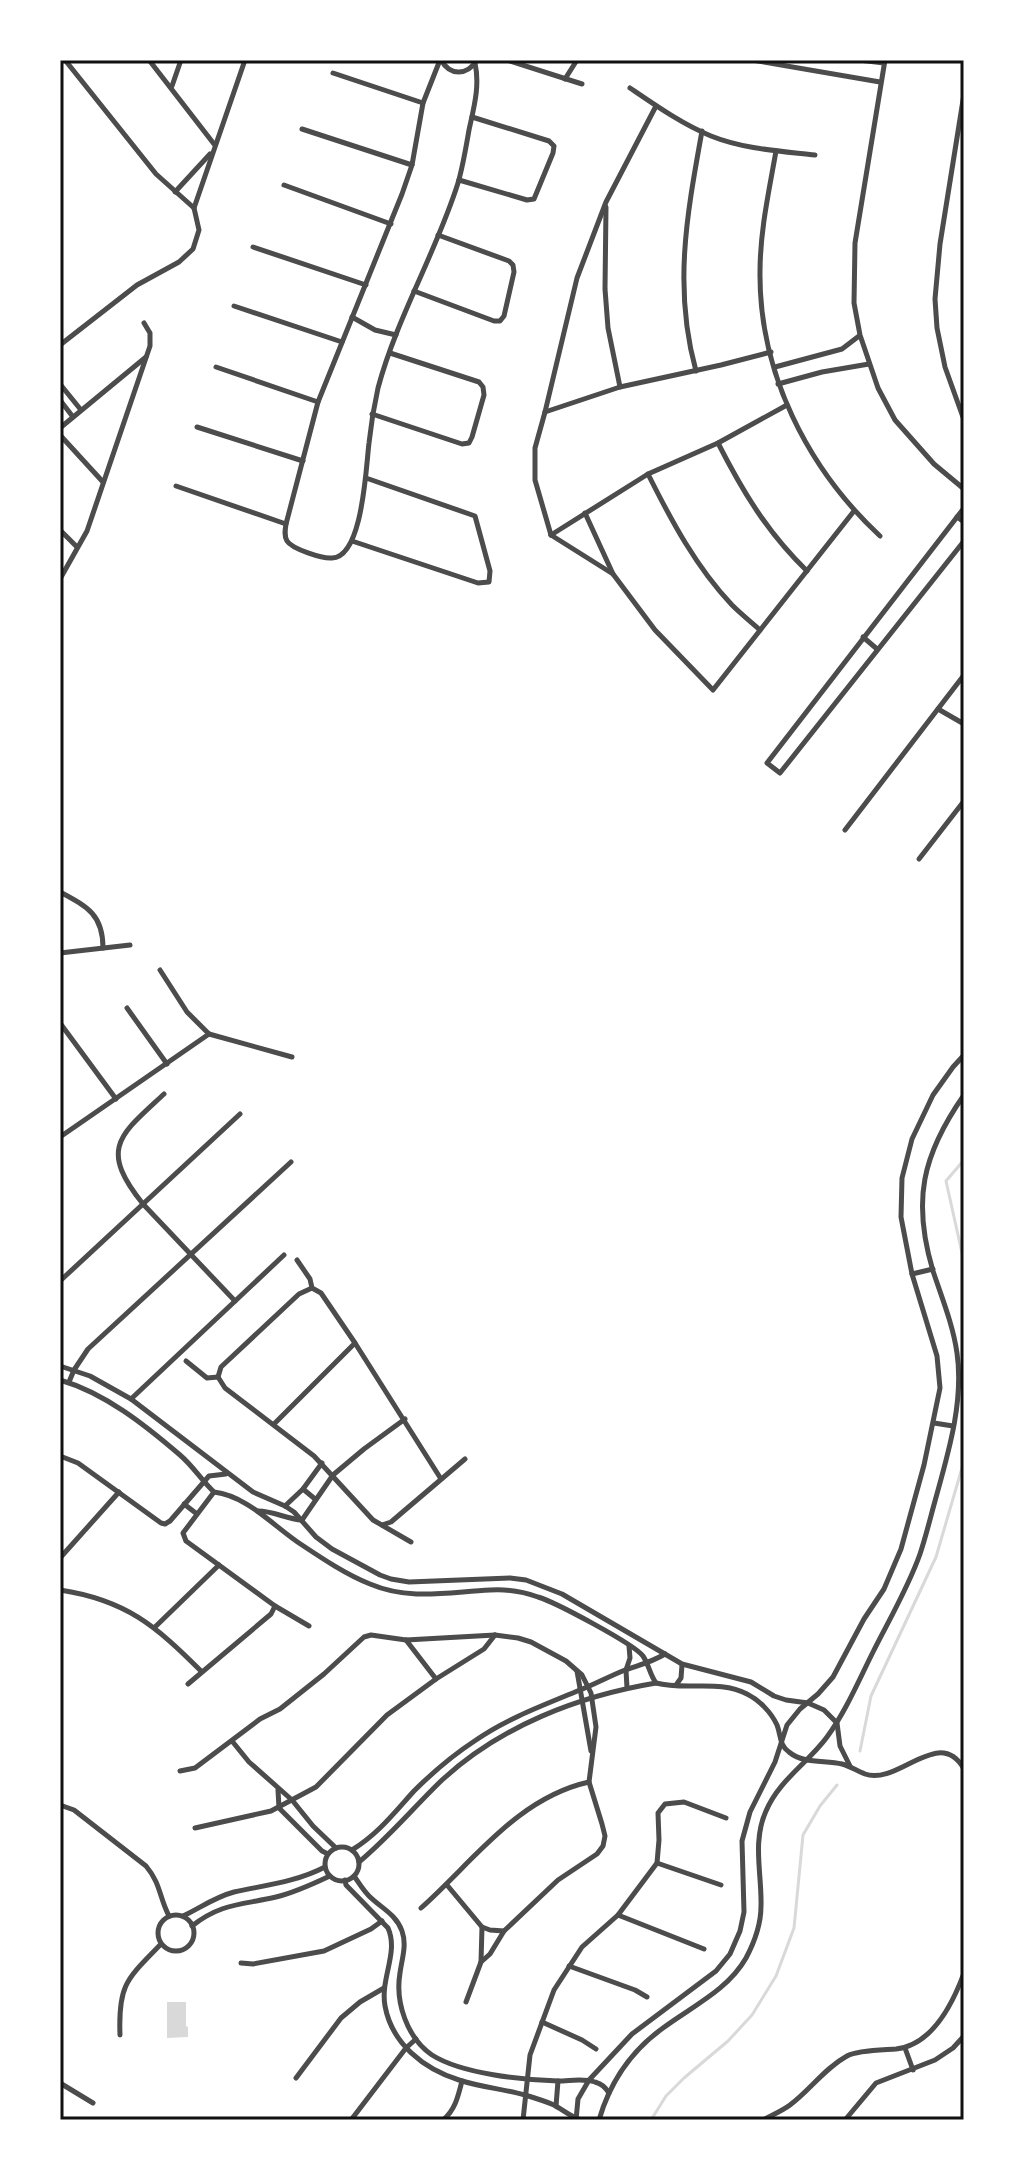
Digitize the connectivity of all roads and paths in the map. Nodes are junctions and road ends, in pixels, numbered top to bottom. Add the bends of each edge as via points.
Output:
1 (65, 60) edge
2 (149, 60) edge
3 (181, 60) edge
4 (245, 60) edge
5 (440, 60) edge
6 (507, 60) edge
7 (577, 60) edge
8 (752, 60) edge
9 (859, 60) edge
10 (476, 62) edge
11 (884, 62) edge
12 (333, 73) dead end
13 (565, 79) junction
14 (880, 82) junction
15 (582, 84) dead end
16 (172, 87) junction
17 (630, 88) dead end
18 (964, 94) edge
19 (423, 103) junction
20 (656, 106) junction
21 (472, 117) junction
22 (302, 129) dead end
23 (702, 131) junction
24 (214, 148) junction
25 (776, 151) junction
26 (815, 155) dead end
27 (412, 165) junction
28 (459, 180) junction
29 (284, 185) dead end
30 (175, 192) junction
31 (606, 202) junction
32 (194, 208) junction
33 (391, 224) junction
34 (438, 235) junction
35 (253, 247) dead end
36 (366, 285) junction
37 (414, 291) junction
38 (234, 306) dead end
39 (352, 317) junction
40 (144, 323) dead end
41 (396, 335) junction
42 (860, 335) junction
43 (342, 342) junction
44 (60, 345) edge
45 (771, 352) junction
46 (390, 353) junction
47 (147, 356) junction
48 (869, 364) junction
49 (216, 367) dead end
50 (775, 367) junction
51 (696, 371) junction
52 (60, 384) edge
53 (778, 384) junction
54 (620, 387) junction
55 (60, 400) edge
56 (318, 402) junction
57 (961, 402) edge
58 (787, 405) junction
59 (81, 410) junction
60 (545, 412) junction
61 (372, 414) junction
62 (73, 417) junction
63 (964, 420) edge
64 (197, 427) dead end
65 (60, 428) edge
66 (60, 435) edge
67 (718, 443) junction
68 (303, 461) junction
69 (648, 474) junction
70 (366, 478) junction
71 (103, 483) junction
72 (176, 486) dead end
73 (964, 489) edge
74 (964, 508) edge
75 (854, 511) junction
76 (585, 513) junction
77 (957, 517) junction
78 (964, 522) edge
79 (286, 524) junction
80 (60, 530) edge
81 (551, 535) junction
82 (880, 536) dead end
83 (352, 541) junction
84 (964, 541) edge
85 (77, 547) junction
86 (807, 571) junction
87 (613, 574) junction
88 (60, 579) edge
89 (760, 630) junction
90 (863, 637) junction
91 (877, 649) junction
92 (964, 675) edge
93 (938, 709) junction
94 (964, 724) edge
95 (964, 801) edge
96 (845, 830) dead end
97 (919, 859) dead end
98 (60, 892) edge
99 (130, 945) dead end
100 (103, 948) junction
101 (60, 953) edge
102 (160, 970) dead end
103 (127, 1008) dead end
104 (60, 1023) edge
105 (209, 1034) junction
106 (964, 1055) edge
107 (292, 1057) dead end
108 (167, 1064) junction
109 (164, 1094) dead end
110 (964, 1095) edge
111 (116, 1099) junction
112 (240, 1114) dead end
113 (61, 1134) edge
114 (291, 1162) dead end
115 (143, 1204) junction
116 (191, 1254) junction
117 (284, 1255) dead end
118 (297, 1260) dead end
119 (933, 1269) junction
120 (912, 1274) junction
121 (60, 1281) edge
122 (312, 1288) junction
123 (235, 1301) junction
124 (355, 1343) junction
125 (186, 1361) dead end
126 (60, 1366) edge
127 (74, 1370) junction
128 (218, 1377) junction
129 (60, 1380) edge
130 (69, 1382) junction
131 (131, 1399) junction
132 (405, 1419) junction
133 (934, 1423) junction
134 (274, 1424) junction
135 (953, 1426) junction
136 (60, 1456) edge
137 (465, 1459) dead end
138 (322, 1463) junction
139 (227, 1474) junction
140 (333, 1475) junction
141 (441, 1479) junction
142 (203, 1482) junction
143 (303, 1489) junction
144 (119, 1492) junction
145 (214, 1492) junction
146 (315, 1499) junction
147 (184, 1504) junction
148 (285, 1506) junction
149 (257, 1511) junction
150 (197, 1514) junction
151 (302, 1520) junction
152 (381, 1525) junction
153 (411, 1542) dead end
154 (60, 1558) edge
155 (219, 1565) junction
156 (60, 1590) edge
157 (275, 1606) junction
158 (309, 1626) dead end
159 (155, 1627) junction
160 (495, 1635) junction
161 (406, 1640) junction
162 (629, 1646) junction
163 (665, 1654) junction
164 (647, 1664) junction
165 (682, 1664) junction
166 (577, 1670) junction
167 (626, 1670) junction
168 (201, 1671) junction
169 (436, 1679) junction
170 (656, 1683) junction
171 (188, 1684) dead end
172 (675, 1685) junction
173 (588, 1686) junction
174 (627, 1688) junction
175 (580, 1690) junction
176 (593, 1699) junction
177 (583, 1701) junction
178 (808, 1703) junction
179 (837, 1723) junction
180 (232, 1741) junction
181 (782, 1745) junction
182 (592, 1755) junction
183 (807, 1760) junction
184 (851, 1767) junction
185 (964, 1769) edge
186 (180, 1771) dead end
187 (589, 1782) junction
188 (278, 1790) junction
189 (292, 1800) junction
190 (60, 1805) edge
191 (279, 1808) junction
192 (726, 1818) dead end
193 (195, 1828) dead end
194 (336, 1848) junction
195 (352, 1850) junction
196 (328, 1854) junction
197 (359, 1862) junction
198 (657, 1863) junction
199 (325, 1867) junction
200 (330, 1876) junction
201 (354, 1876) junction
202 (345, 1880) junction
203 (447, 1885) junction
204 (721, 1885) dead end
205 (421, 1908) dead end
206 (618, 1915) junction
207 (169, 1916) junction
208 (183, 1916) junction
209 (382, 1921) junction
210 (192, 1926) junction
211 (482, 1927) junction
212 (504, 1931) junction
213 (161, 1944) junction
214 (704, 1949) dead end
215 (481, 1962) junction
216 (241, 1963) dead end
217 (569, 1966) junction
218 (964, 1973) edge
219 (384, 1988) junction
220 (647, 1997) dead end
221 (466, 2002) dead end
222 (542, 2022) junction
223 (120, 2035) dead end
224 (964, 2036) edge
225 (416, 2039) junction
226 (406, 2048) junction
227 (905, 2048) junction
228 (596, 2049) dead end
229 (913, 2070) junction
230 (296, 2078) dead end
231 (529, 2078) junction
232 (589, 2080) junction
233 (462, 2081) junction
234 (558, 2081) junction
235 (60, 2083) edge
236 (609, 2093) junction
237 (526, 2095) junction
238 (93, 2103) dead end
239 (556, 2106) junction
240 (351, 2120) edge
241 (443, 2120) edge
242 (523, 2120) edge
243 (577, 2120) edge
244 (598, 2120) edge
245 (763, 2120) edge
246 (845, 2120) edge

1 - 30 street
2 - 16 street
3 - 16 street
4 - 24 street
5 - 10 street via 459,73
5 - 19 street
6 - 13 street
7 - 13 street
8 - 14 street
9 - 11 street
10 - 21 street
11 - 14 street
12 - 19 street
13 - 15 street
14 - 42 street via 855,243 854,303
16 - 24 street
17 - 20 street
18 - 57 street via 935,299 945,367
19 - 27 street
20 - 23 street
20 - 31 street
21 - 28 street
21 - 28 street via 549,141 553,153 534,199
22 - 27 street
23 - 25 street
23 - 51 street via 682,269 683,307
24 - 30 street
24 - 32 street
25 - 26 street
25 - 45 street via 760,272
27 - 33 street
28 - 34 street
29 - 33 street
30 - 32 street
31 - 54 street via 605,289
31 - 60 street via 577,278
32 - 44 street via 199,230 193,249
33 - 36 street
34 - 37 street
34 - 37 street via 513,265 504,316 494,321
35 - 36 street
36 - 39 street
37 - 41 street
38 - 43 street
39 - 41 street
39 - 43 street
40 - 47 street via 151,337
41 - 46 street
42 - 48 street
42 - 50 street via 842,349
43 - 56 street
45 - 50 street
45 - 51 street
46 - 61 street
46 - 61 street via 479,382 484,395 476,423 469,443 462,444
47 - 59 street
47 - 71 street
48 - 53 street
48 - 73 street via 895,420
49 - 56 street
50 - 53 street
51 - 54 street
52 - 59 street
53 - 58 street
54 - 60 street
55 - 62 street
56 - 68 street
57 - 63 street
58 - 67 street
58 - 75 street via 824,473
59 - 62 street
60 - 81 street via 535,448 535,480
61 - 70 street
62 - 65 street
64 - 68 street
66 - 71 street
67 - 69 street
67 - 86 street via 747,498
68 - 79 street
69 - 76 street
69 - 89 street via 701,566
70 - 83 street
70 - 83 street via 475,516 489,582 478,583
71 - 85 street
72 - 79 street
74 - 77 street
75 - 82 street
75 - 86 street
76 - 81 street
76 - 87 street
77 - 78 street
77 - 90 street
79 - 83 street via 284,533 292,547 328,559 346,552
80 - 85 street
81 - 87 street
84 - 91 street
85 - 88 street
86 - 89 street
87 - 89 street via 655,630 713,690
90 - 91 street
90 - 91 street via 767,763 780,773
92 - 93 street
93 - 94 street
93 - 96 street
95 - 97 street
98 - 100 street via 96,916
99 - 100 street
100 - 101 street
102 - 105 street via 187,1012
103 - 108 street
104 - 111 street
105 - 107 street
105 - 108 street
106 - 120 street via 933,1095 912,1139 902,1178 901,1217
108 - 111 street
109 - 115 street via 124,1131 119,1143 122,1173
110 - 119 street via 933,1149 923,1184 922,1215
111 - 113 street
112 - 115 street
114 - 116 street
115 - 116 street
115 - 121 street
116 - 123 street
116 - 127 street via 88,1349
117 - 123 street
118 - 122 street
119 - 120 street
119 - 135 street via 957,1352
120 - 133 street via 937,1356 940,1388
122 - 124 street via 321,1293
122 - 128 street via 221,1367
123 - 131 street
124 - 132 street
124 - 134 street
125 - 128 street via 207,1378
126 - 127 street
127 - 130 street
127 - 131 street
128 - 134 street
129 - 130 street
130 - 142 street via 117,1406 182,1457
131 - 139 street
132 - 140 street
132 - 141 street
133 - 135 street
133 - 178 street via 892,1574 833,1677
134 - 138 street
135 - 179 street via 920,1554
136 - 144 street
137 - 141 street
138 - 140 street
138 - 143 street
139 - 142 street
139 - 148 street
140 - 146 street
140 - 152 street
141 - 152 street
142 - 145 street
142 - 147 street
143 - 146 street
143 - 148 street
144 - 147 street via 165,1524
144 - 154 street
145 - 149 street
145 - 150 street
146 - 151 street
147 - 150 street
148 - 151 street
149 - 151 street
149 - 162 street via 301,1545 368,1584 416,1595 523,1593 553,1603
150 - 155 street via 184,1538
151 - 163 street via 332,1549 391,1579 526,1580 562,1594
152 - 153 street
155 - 157 street
155 - 159 street
156 - 159 street via 119,1606
157 - 158 street
157 - 168 street
159 - 168 street
160 - 161 street
160 - 166 street via 531,1642
160 - 169 street via 484,1649
161 - 169 street
161 - 180 street via 364,1637 280,1709
162 - 164 street
162 - 167 street
163 - 164 street
163 - 165 street
164 - 167 street
164 - 170 street
165 - 172 street
165 - 178 street
166 - 173 street
166 - 175 street
167 - 173 street
167 - 174 street
168 - 171 street
169 - 189 street via 387,1715 316,1787
170 - 172 street
170 - 174 street
172 - 181 street via 748,1694 771,1715
173 - 175 street
173 - 176 street
174 - 176 street
175 - 177 street
175 - 195 street via 476,1740 445,1762 385,1825
176 - 177 street
176 - 182 street
177 - 182 street
177 - 197 street via 519,1726 479,1750
178 - 179 street
178 - 181 street via 787,1725
179 - 183 street
179 - 184 street via 840,1746
180 - 186 street via 195,1768
180 - 188 street
181 - 183 street
181 - 232 street via 745,1825 744,1912 730,1954 716,1971 632,2034
182 - 187 street
183 - 184 street
183 - 236 street via 765,1811 758,1835 761,1910 745,1960 727,1981 643,2044
184 - 185 street via 866,1774 887,1774 936,1753 955,1758
187 - 203 street via 537,1802 499,1831
187 - 212 street via 605,1836 603,1846
188 - 189 street
188 - 191 street
189 - 191 street
189 - 194 street
190 - 207 street via 74,1810 146,1866
191 - 193 street
191 - 196 street
192 - 198 street via 693,1804 665,1804 658,1813
194 - 195 street
194 - 196 street
195 - 197 street
196 - 199 street
197 - 201 street
198 - 204 street
198 - 206 street
199 - 200 street
199 - 208 street via 284,1883 224,1896
200 - 202 street
200 - 210 street via 279,1897 234,1904
201 - 202 street
201 - 225 street via 401,1927 405,1944 399,1998
202 - 209 street
203 - 205 street
203 - 211 street
206 - 214 street
206 - 217 street
207 - 208 street
207 - 213 street via 158,1928
208 - 210 street
209 - 216 street via 324,1951
209 - 219 street via 393,1941
210 - 213 street via 192,1940 181,1950
211 - 212 street
211 - 215 street
212 - 215 street
213 - 223 street via 123,1989
215 - 221 street
217 - 220 street
217 - 222 street
218 - 227 street via 942,2017
219 - 226 street via 388,2017
219 - 230 street via 341,2018
222 - 228 street
222 - 231 street via 530,2055
224 - 229 street
225 - 226 street
225 - 231 street via 452,2065
226 - 233 street via 439,2073
226 - 240 street
227 - 229 street
227 - 245 street via 849,2054 790,2105
229 - 246 street via 876,2083
231 - 234 street
231 - 237 street
232 - 234 street
232 - 236 street
232 - 243 street via 578,2099
233 - 237 street
233 - 241 street via 456,2104
234 - 239 street
235 - 238 street
236 - 244 street
237 - 239 street
237 - 242 street
239 - 243 street

